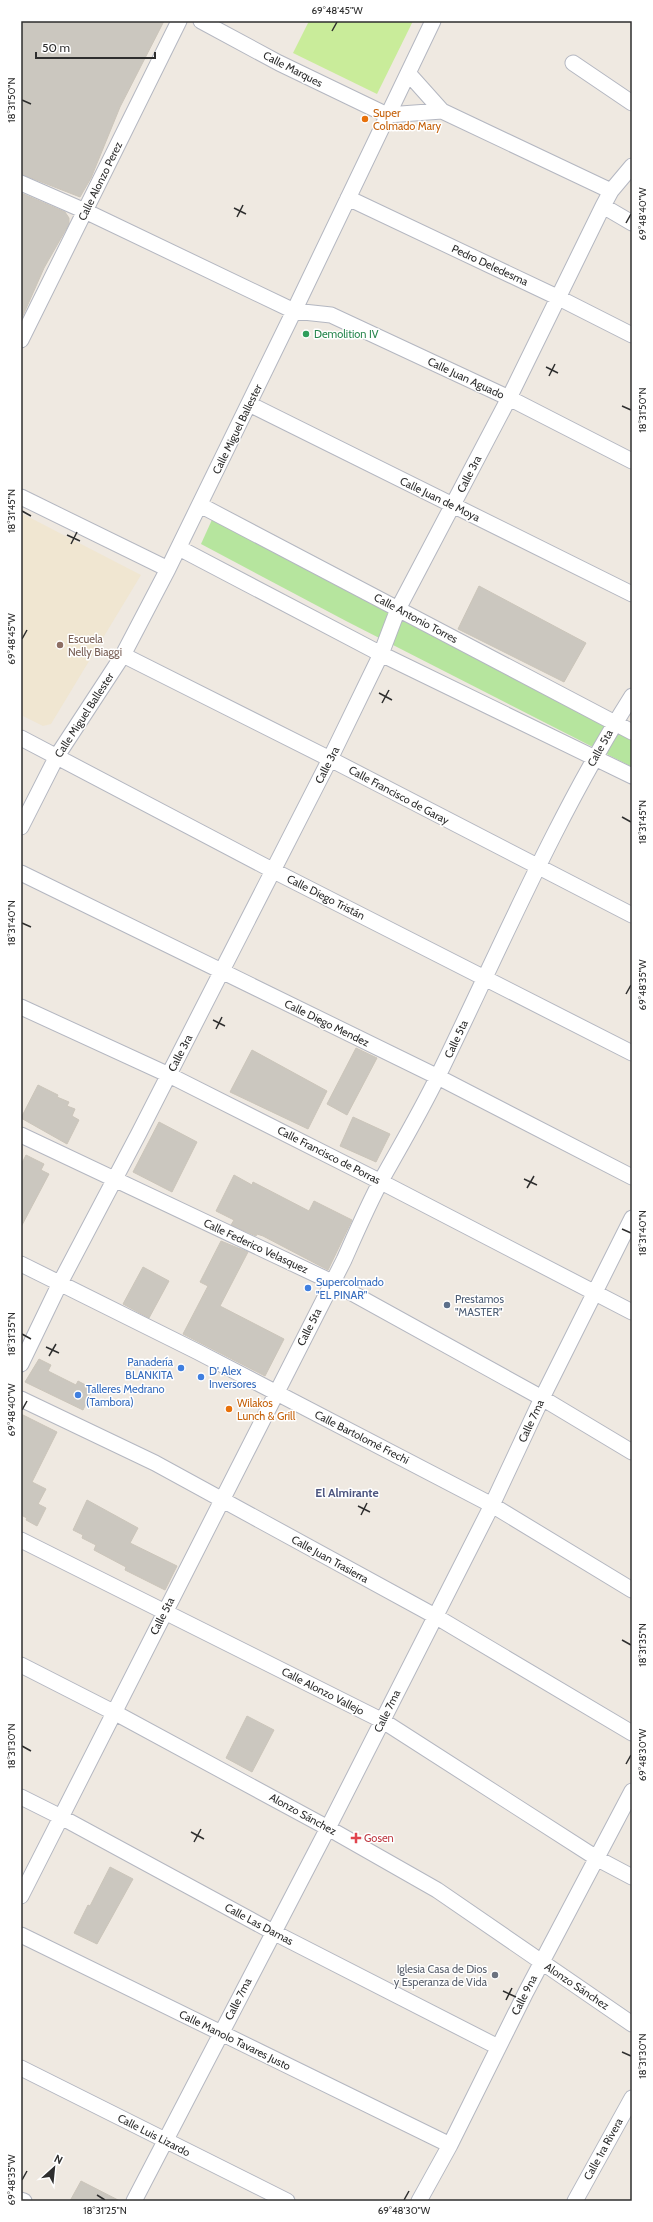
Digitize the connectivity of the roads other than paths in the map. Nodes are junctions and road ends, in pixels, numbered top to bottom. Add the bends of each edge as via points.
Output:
1 (179, 21) edge
2 (201, 21) edge
3 (433, 21) edge
4 (573, 63) dead end
5 (408, 73) junction
6 (632, 103) edge
7 (442, 111) junction
8 (387, 115) junction
9 (632, 166) edge
10 (21, 183) edge
11 (611, 191) junction
12 (348, 198) junction
13 (603, 206) junction
14 (85, 211) junction
15 (632, 223) edge
16 (557, 297) junction
17 (294, 311) junction
18 (632, 334) edge
19 (21, 340) edge
20 (509, 398) junction
21 (249, 404) junction
22 (632, 461) edge
23 (21, 496) edge
24 (200, 505) junction
25 (453, 505) junction
26 (179, 548) junction
27 (168, 569) junction
28 (632, 594) edge
29 (398, 609) junction
30 (381, 654) junction
31 (123, 655) junction
32 (632, 696) edge
33 (614, 723) junction
34 (632, 732) edge
35 (21, 738) edge
36 (58, 756) junction
37 (594, 757) junction
38 (330, 758) junction
39 (632, 776) edge
40 (21, 827) edge
41 (538, 868) junction
42 (274, 871) junction
43 (21, 872) edge
44 (632, 915) edge
45 (222, 971) junction
46 (484, 978) junction
47 (21, 1007) edge
48 (632, 1053) edge
49 (169, 1076) junction
50 (438, 1077) junction
51 (21, 1135) edge
52 (632, 1177) edge
53 (114, 1180) junction
54 (381, 1182) junction
55 (632, 1218) edge
56 (21, 1264) edge
57 (332, 1282) junction
58 (60, 1283) junction
59 (595, 1292) junction
60 (632, 1312) edge
61 (21, 1364) edge
62 (275, 1392) junction
63 (542, 1398) junction
64 (21, 1399) edge
65 (632, 1452) edge
66 (221, 1500) junction
67 (492, 1505) junction
68 (21, 1540) edge
69 (632, 1590) edge
70 (164, 1611) junction
71 (435, 1616) junction
72 (21, 1665) edge
73 (114, 1712) junction
74 (383, 1721) junction
75 (632, 1733) edge
76 (632, 1791) edge
77 (21, 1797) edge
78 (61, 1817) junction
79 (328, 1828) junction
80 (598, 1859) junction
81 (632, 1877) edge
82 (21, 1896) edge
83 (273, 1932) junction
84 (21, 1935) edge
85 (542, 1962) junction
86 (632, 2024) edge
87 (221, 2033) junction
88 (498, 2047) junction
89 (21, 2068) edge
90 (632, 2098) edge
91 (166, 2140) junction
92 (450, 2145) junction
93 (21, 2200) edge
94 (24, 2201) edge
95 (134, 2201) edge
96 (287, 2201) edge
97 (420, 2201) edge
98 (575, 2201) edge

1 - 14 street, Calle Alonzo Perez
2 - 8 street, Calle Marques
3 - 5 street, Calle Miguel Ballester
4 - 6 street
5 - 7 street
5 - 8 street, Calle Miguel Ballester
7 - 8 street
7 - 11 street
8 - 12 street, Calle Miguel Ballester
9 - 11 street, Calle 3ra
10 - 14 street, Calle Juan Aguado
11 - 13 street, Calle 3ra
12 - 16 street, Pedro Deledesma
12 - 17 street, Calle Miguel Ballester
13 - 15 street
13 - 16 street, Calle 3ra
14 - 17 street, Calle Juan Aguado
14 - 19 street, Calle Alonzo Perez
16 - 18 street, Pedro Deledesma
16 - 20 street, Calle 3ra
17 - 20 street, Calle Juan Aguado via 331,315
17 - 21 street, Calle Miguel Ballester
20 - 22 street, Calle Juan Aguado
20 - 25 street, Calle 3ra
21 - 24 street, Calle Miguel Ballester
21 - 25 street, Calle Juan de Moya
23 - 27 street
24 - 26 street, Calle Miguel Ballester
24 - 29 street, Calle Antonio Torres
25 - 28 street, Calle Juan de Moya
25 - 29 street, Calle 3ra
26 - 27 street, Calle Miguel Ballester
26 - 30 street
27 - 31 street, Calle Miguel Ballester
29 - 30 street, Calle 3ra
29 - 33 street, Calle Antonio Torres
30 - 37 street
30 - 38 street, Calle 3ra
31 - 36 street, Calle Miguel Ballester
31 - 38 street, Calle Francisco de Garay
32 - 33 street, Calle 5ta
33 - 34 street, Calle Antonio Torres
33 - 37 street, Calle 5ta
35 - 36 street, Calle Diego Tristán
36 - 40 street, Calle Miguel Ballester
36 - 42 street, Calle Diego Tristán
37 - 39 street
37 - 41 street, Calle 5ta
38 - 41 street, Calle Francisco de Garay
38 - 42 street, Calle 3ra
41 - 44 street, Calle Francisco de Garay
41 - 46 street, Calle 5ta
42 - 45 street, Calle 3ra
42 - 46 street, Calle Diego Tristán
43 - 45 street, Calle Diego Mendez
45 - 49 street, Calle 3ra
45 - 50 street, Calle Diego Mendez
46 - 48 street, Calle Diego Tristán
46 - 50 street, Calle 5ta
47 - 49 street, Calle Francisco de Porras
49 - 53 street, Calle 3ra
49 - 54 street, Calle Francisco de Porras
50 - 52 street, Calle Diego Mendez
50 - 54 street, Calle 5ta
51 - 53 street, Calle Federico Velasquez
53 - 57 street, Calle Federico Velasquez
53 - 58 street, Calle 3ra
54 - 57 street, Calle 5ta
54 - 59 street, Calle Francisco de Porras
55 - 59 street, Calle 7ma
56 - 58 street, Calle Bartolomé Frechi
57 - 62 street, Calle 5ta
57 - 63 street, Calle Federico Velasquez
58 - 61 street, Calle 3ra
58 - 62 street, Calle Bartolomé Frechi
59 - 60 street, Calle Francisco de Porras
59 - 63 street, Calle 7ma
62 - 66 street, Calle 5ta
62 - 67 street, Calle Bartolomé Frechi
63 - 65 street, Calle Federico Velasquez
63 - 67 street, Calle 7ma
64 - 66 street, Calle Juan Trasierra via 155,1464
66 - 70 street, Calle 5ta
66 - 71 street, Calle Juan Trasierra
67 - 69 street, Calle Bartolomé Frechi
67 - 71 street, Calle 7ma
68 - 70 street, Calle Alonzo Vallejo
70 - 73 street, Calle 5ta
70 - 74 street, Calle Alonzo Vallejo
71 - 74 street, Calle 7ma
71 - 75 street, Calle Juan Trasierra
72 - 73 street, Alonzo Sánchez
73 - 78 street, Calle 5ta
73 - 79 street, Alonzo Sánchez
74 - 79 street, Calle 7ma
74 - 80 street, Calle Alonzo Vallejo
76 - 80 street, Calle 9na
77 - 78 street, Calle Las Damas
78 - 82 street, Calle 5ta
78 - 83 street, Calle Las Damas
79 - 83 street, Calle 7ma
79 - 85 street, Alonzo Sánchez via 437,1890
80 - 81 street, Calle Alonzo Vallejo
80 - 85 street, Calle 9na
83 - 87 street, Calle 7ma
83 - 88 street, Calle Las Damas
84 - 87 street, Calle Manolo Tavares Justo
85 - 86 street, Alonzo Sánchez
85 - 88 street, Calle 9na
87 - 91 street, Calle 7ma
87 - 92 street, Calle Manolo Tavares Justo
88 - 92 street, Calle 9na
89 - 91 street, Calle Luis Lizardo
90 - 98 street, Calle 1ra Rivera
91 - 95 street, Calle 7ma
91 - 96 street, Calle Luis Lizardo
92 - 97 street, Calle 9na
93 - 94 street

